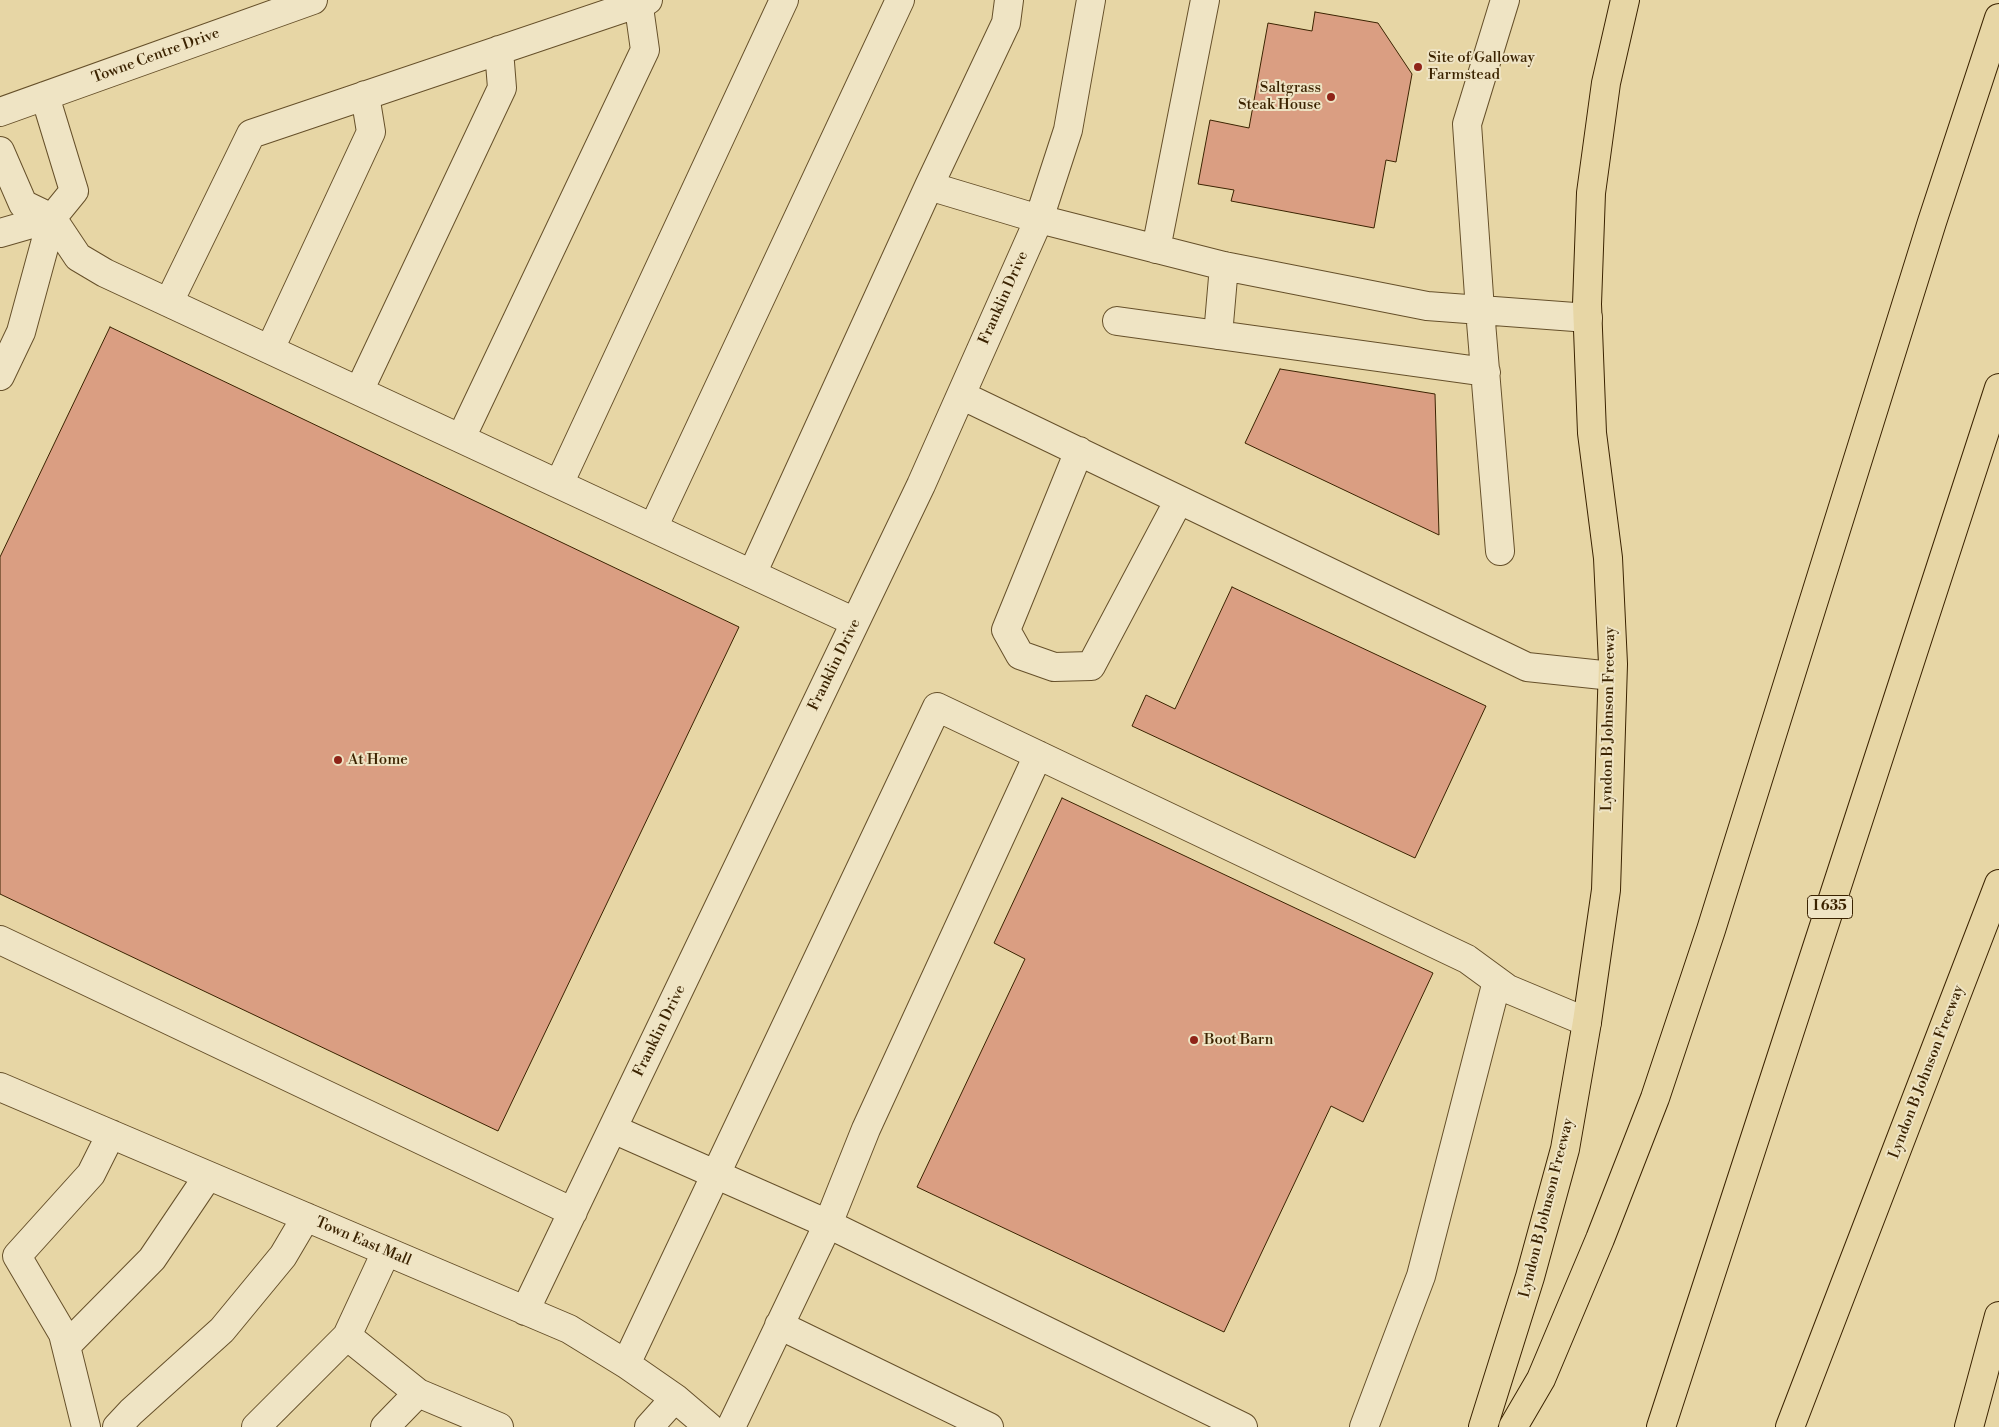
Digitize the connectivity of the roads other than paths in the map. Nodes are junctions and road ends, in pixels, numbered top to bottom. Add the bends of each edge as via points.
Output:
1 (313, 0) edge
2 (784, 0) edge
3 (900, 0) edge
4 (1009, 0) edge
5 (1091, 0) edge
6 (1205, 0) edge
7 (1505, 0) edge
8 (1625, 0) edge
9 (642, 1) edge
10 (1999, 18) edge
11 (499, 50) junction
12 (365, 95) junction
13 (45, 96) junction
14 (0, 112) edge
15 (0, 151) edge
16 (929, 186) junction
17 (52, 218) junction
18 (1039, 219) junction
19 (0, 234) edge
20 (1156, 249) junction
21 (1224, 266) junction
22 (169, 302) junction
23 (1480, 310) junction
24 (1588, 318) junction
25 (1117, 321) dead end
26 (1218, 335) junction
27 (270, 349) junction
28 (1486, 372) junction
29 (0, 376) edge
30 (1999, 388) edge
31 (359, 391) junction
32 (961, 395) junction
33 (460, 438) junction
34 (1079, 452) junction
35 (559, 484) junction
36 (1180, 500) junction
37 (652, 528) junction
38 (1500, 551) dead end
39 (752, 574) junction
40 (855, 622) junction
41 (1612, 676) junction
42 (1038, 755) junction
43 (1999, 884) edge
44 (0, 940) edge
45 (1497, 981) junction
46 (1587, 1022) junction
47 (0, 1086) edge
48 (613, 1129) junction
49 (111, 1134) junction
50 (715, 1175) junction
51 (208, 1176) junction
52 (573, 1212) junction
53 (306, 1217) junction
54 (828, 1224) junction
55 (386, 1252) junction
56 (525, 1312) junction
57 (780, 1325) junction
58 (1997, 1329) edge
59 (347, 1336) junction
60 (66, 1346) junction
61 (626, 1364) junction
62 (418, 1393) junction
63 (675, 1398) junction
64 (86, 1427) edge
65 (117, 1427) edge
66 (256, 1427) edge
67 (385, 1427) edge
68 (499, 1427) edge
69 (649, 1427) edge
70 (709, 1427) edge
71 (731, 1427) edge
72 (989, 1427) edge
73 (1243, 1427) edge
74 (1364, 1427) edge
75 (1483, 1427) edge
76 (1514, 1427) edge
77 (1661, 1427) edge
78 (1790, 1427) edge
79 (1969, 1427) edge

1 - 13 street, Towne Centre Drive
2 - 35 street
3 - 37 street
4 - 16 street via 1006,23
5 - 18 street, Franklin Drive via 1068,130
6 - 20 street
7 - 23 street via 1467,124
8 - 24 main road, Lyndon B Johnson Freeway via 1606,83 1591,193
9 - 11 street
9 - 33 street via 645,50
10 - 76 main road via 1655,1098 1541,1379
11 - 12 street
11 - 31 street via 502,88
12 - 22 street via 251,134
12 - 27 street via 371,132
13 - 14 street, Towne Centre Drive
13 - 17 street via 74,191
15 - 17 street via 23,204
16 - 18 street
16 - 39 street
17 - 19 street
17 - 22 street via 78,257
17 - 29 street via 21,332
18 - 20 street
18 - 32 street, Franklin Drive
20 - 21 street
21 - 23 street via 1426,306
21 - 26 street
22 - 27 street
23 - 24 street
23 - 28 street
24 - 41 main road, Lyndon B Johnson Freeway via 1592,433 1608,558
25 - 26 street
26 - 28 street
27 - 31 street
28 - 38 street
30 - 77 main road, I 635
31 - 33 street
32 - 34 street
32 - 40 street, Franklin Drive
33 - 35 street
34 - 36 street
34 - 36 street via 1006,630 1020,655 1054,667 1091,666
35 - 37 street
36 - 41 street via 1528,667
37 - 39 street
39 - 40 street
40 - 48 street, Franklin Drive
41 - 46 main road, Lyndon B Johnson Freeway via 1606,890
42 - 45 street via 1467,959
42 - 50 street via 937,708
42 - 54 street via 866,1129
43 - 78 main road, Lyndon B Johnson Freeway
44 - 52 street
45 - 46 street via 1508,989
45 - 74 street via 1420,1276
46 - 75 main road, Lyndon B Johnson Freeway via 1565,1149 1530,1277
47 - 49 street, Town East Mall
48 - 50 street
48 - 52 street, Franklin Drive
49 - 51 street, Town East Mall
49 - 60 street via 91,1174 17,1256 63,1334
50 - 54 street
50 - 61 street
51 - 53 street, Town East Mall
51 - 60 street via 152,1259
52 - 56 street, Franklin Drive
53 - 55 street, Town East Mall
53 - 65 street via 283,1256 222,1330
54 - 57 street
54 - 73 street
55 - 56 street, Town East Mall
55 - 59 street
56 - 61 street, Town East Mall via 569,1329
57 - 71 street
57 - 72 street
58 - 79 main road
59 - 62 street
59 - 66 street
60 - 64 street
61 - 63 street, Town East Mall
62 - 67 street
62 - 68 street
63 - 69 street
63 - 70 street, Town East Mall

